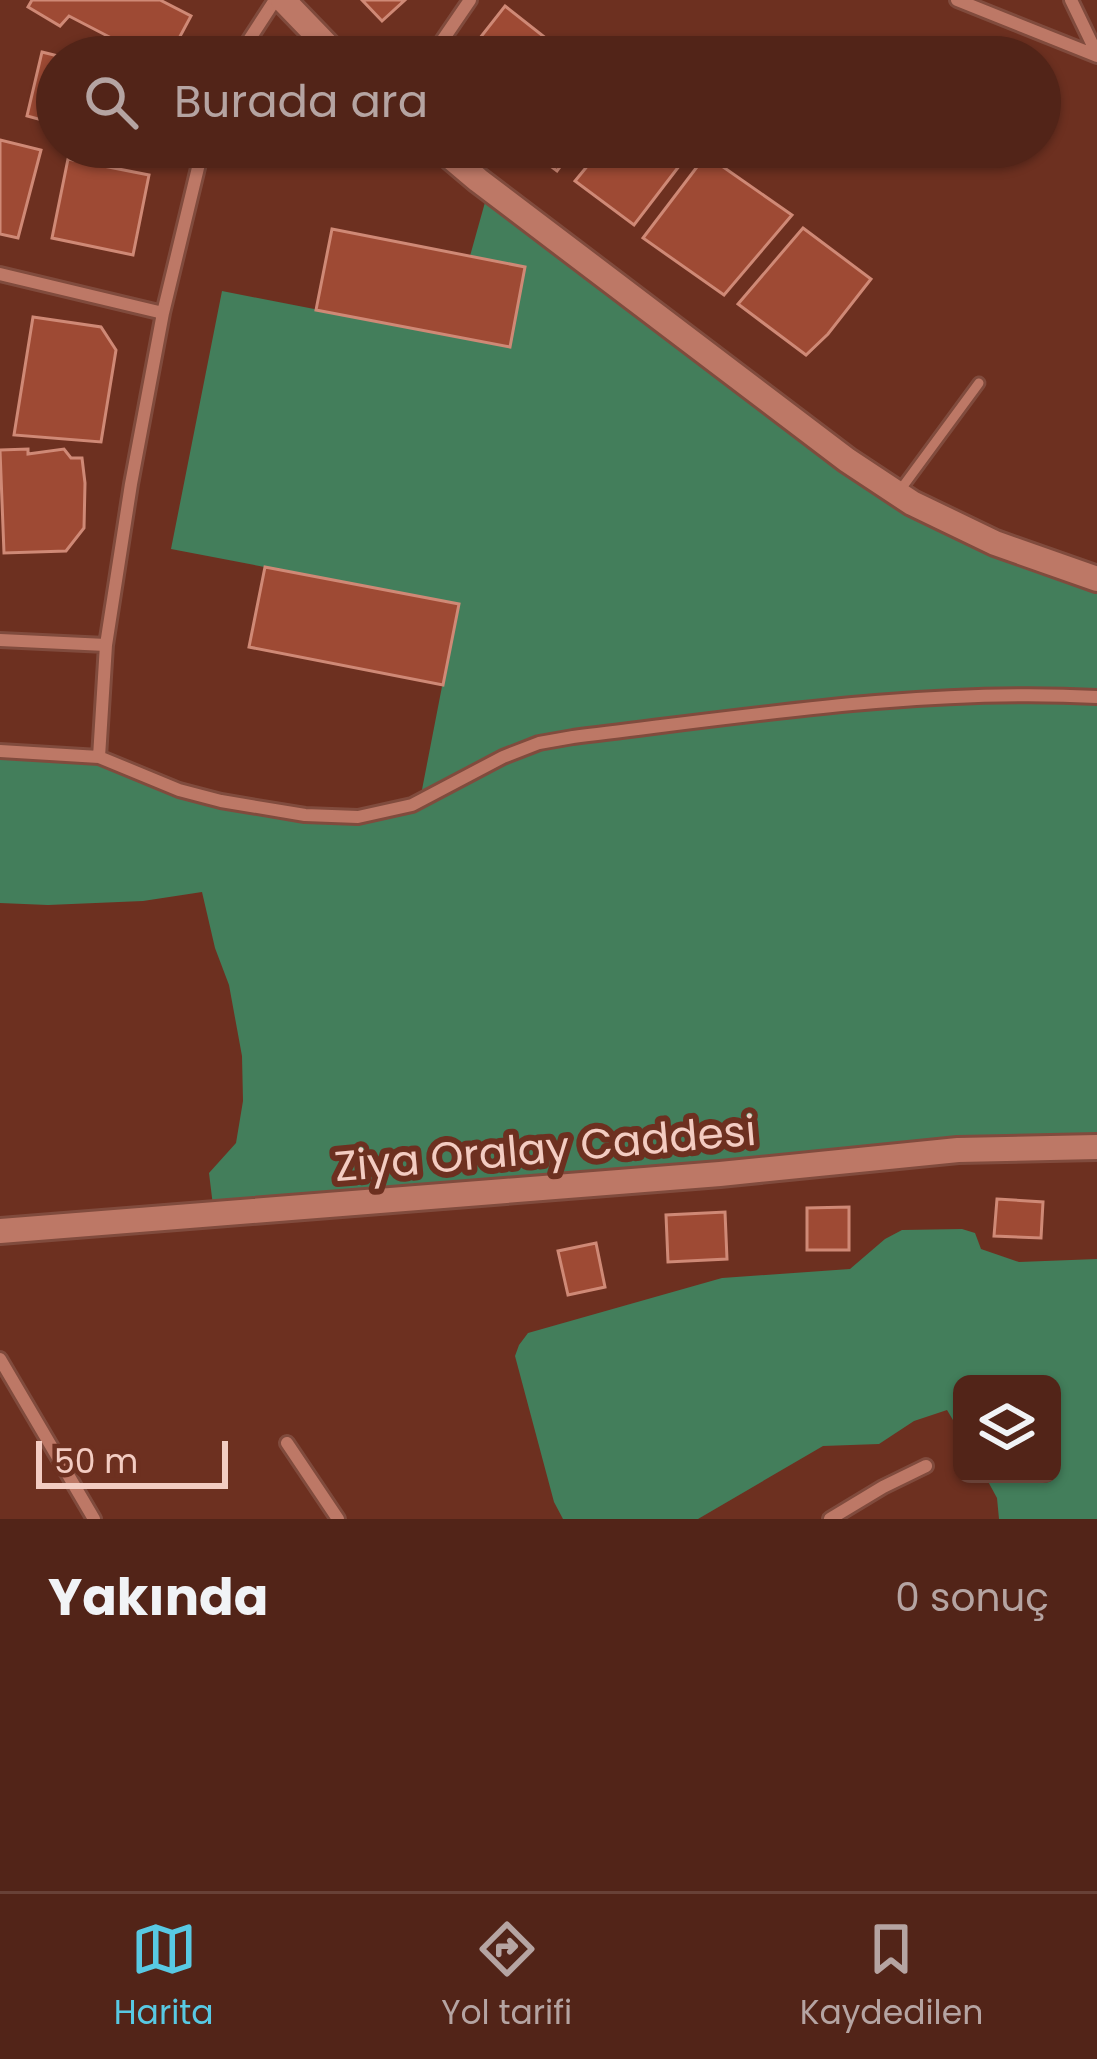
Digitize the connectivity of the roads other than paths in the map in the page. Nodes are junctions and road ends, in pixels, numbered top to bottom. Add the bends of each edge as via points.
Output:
1 (279, 0) edge
2 (470, 0) edge
3 (957, 0) edge
4 (1071, 0) edge
5 (253, 36) edge
6 (316, 36) edge
7 (445, 36) edge
8 (1049, 36) edge
9 (1061, 41) edge
10 (1097, 55) edge
11 (198, 168) edge
12 (464, 168) edge
13 (0, 274) edge
14 (163, 313) junction
15 (979, 383) dead end
16 (898, 494) junction
17 (1097, 579) edge
18 (0, 640) edge
19 (106, 645) junction
20 (1097, 697) edge
21 (0, 751) edge
22 (99, 757) junction
23 (1097, 1147) edge
24 (0, 1231) edge
25 (0, 1359) edge
26 (287, 1443) dead end
27 (926, 1466) dead end
28 (94, 1519) edge
29 (338, 1519) edge
30 (830, 1519) edge

1 - 5 street
1 - 6 main road
2 - 7 street
3 - 8 street
4 - 10 street
9 - 10 street
11 - 14 street
12 - 16 main road
13 - 14 street
14 - 19 street
15 - 16 lane
16 - 17 main road via 995,543
18 - 19 street
19 - 22 street
20 - 22 street via 840,706 573,737 503,758 412,805 358,817 220,801
21 - 22 street
23 - 24 main road, Ziya Oralay Caddesi via 958,1150
25 - 28 street
26 - 29 street
27 - 30 street

